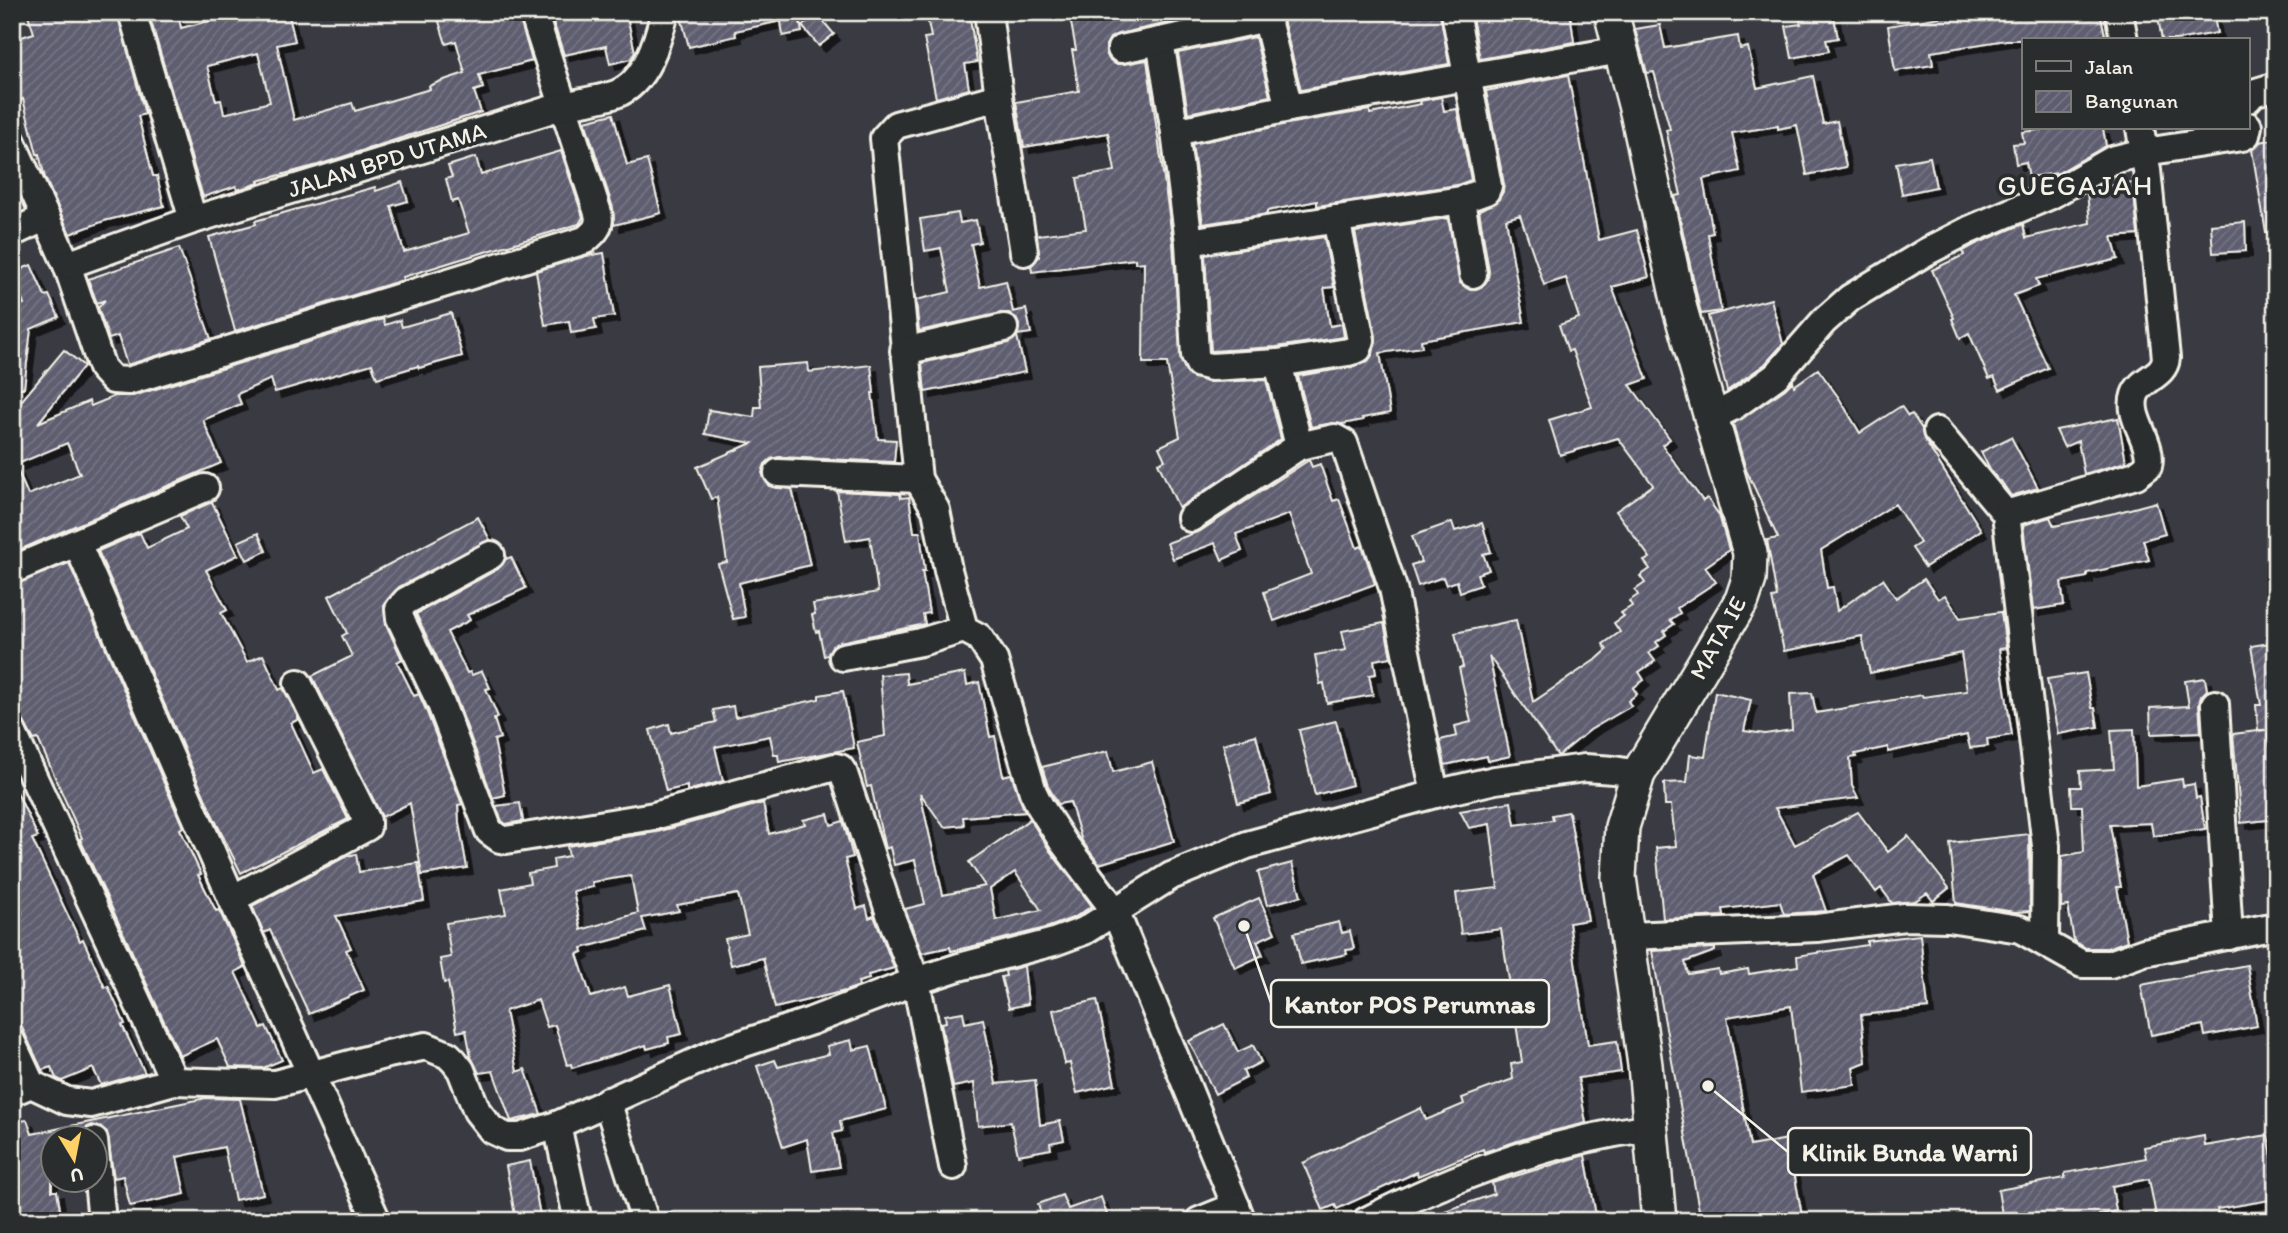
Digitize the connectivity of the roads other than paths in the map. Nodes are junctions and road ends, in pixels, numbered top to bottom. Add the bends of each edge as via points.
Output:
1 (132, 12) edge
2 (533, 12) edge
3 (665, 12) edge
4 (988, 12) edge
5 (1455, 12) edge
6 (1611, 12) edge
7 (2119, 12) edge
8 (1266, 15) edge
9 (2124, 38) edge
10 (1160, 41) junction
11 (1121, 49) dead end
12 (1622, 50) junction
13 (1466, 78) junction
14 (2276, 86) edge
15 (999, 97) junction
16 (2250, 97) edge
17 (562, 106) junction
18 (1289, 108) junction
19 (2247, 130) edge
20 (1175, 132) junction
21 (2142, 140) edge
22 (12, 142) edge
23 (1461, 200) junction
24 (46, 218) junction
25 (1336, 219) junction
26 (193, 220) junction
27 (12, 233) edge
28 (1189, 242) junction
29 (1024, 252) dead end
30 (67, 265) junction
31 (1473, 274) dead end
32 (1004, 328) dead end
33 (904, 351) junction
34 (1278, 363) junction
35 (1710, 418) junction
36 (1937, 431) dead end
37 (1299, 446) junction
38 (778, 473) dead end
39 (918, 479) junction
40 (205, 488) dead end
41 (2006, 514) junction
42 (1191, 518) dead end
43 (77, 543) junction
44 (491, 555) dead end
45 (12, 570) edge
46 (964, 629) junction
47 (844, 657) dead end
48 (298, 683) dead end
49 (2215, 705) dead end
50 (12, 732) edge
51 (1638, 774) junction
52 (1435, 794) junction
53 (232, 899) junction
54 (1115, 911) junction
55 (2276, 926) edge
56 (1628, 936) junction
57 (2229, 936) junction
58 (2045, 941) junction
59 (916, 981) junction
60 (12, 1043) edge
61 (312, 1075) junction
62 (174, 1081) junction
63 (21, 1088) edge
64 (607, 1101) junction
65 (91, 1104) junction
66 (93, 1124) edge
67 (557, 1125) junction
68 (1652, 1127) junction
69 (953, 1166) dead end
70 (99, 1194) edge
71 (1239, 1214) edge
72 (102, 1221) edge
73 (377, 1221) edge
74 (578, 1221) edge
75 (645, 1221) edge
76 (655, 1221) edge
77 (668, 1221) edge
78 (1199, 1221) edge
79 (1366, 1221) edge
80 (1660, 1221) edge

1 - 26 street
2 - 17 street
3 - 17 street, JALAN BPD UTAMA via 647,62 631,85 617,94
4 - 15 street
5 - 13 street
6 - 12 street, MATA IE
7 - 9 street
8 - 10 street
8 - 18 street
10 - 11 street
10 - 20 street
12 - 13 street
12 - 35 street, MATA IE via 1680,309
13 - 18 street
13 - 23 street via 1488,186 1486,191
14 - 16 street
15 - 29 street
15 - 33 street via 896,125 884,138
17 - 26 street, JALAN BPD UTAMA
17 - 30 street via 599,219 594,233 585,240 128,381 113,380 102,368
18 - 20 street
19 - 21 street via 2242,137
20 - 28 street
21 - 35 street via 2049,196 1969,230 1864,288 1825,321 1776,376
21 - 41 street via 2166,358 2163,369 2141,386 2135,397 2135,412 2150,456 2148,466 2136,475
22 - 24 street
23 - 25 street
23 - 31 street
24 - 27 street
24 - 30 street
25 - 28 street
25 - 34 street via 1360,344 1348,352
26 - 30 street, JALAN BPD UTAMA
28 - 34 street via 1199,364
32 - 33 street
33 - 39 street
34 - 37 street
35 - 51 street, MATA IE via 1750,553 1749,579 1742,600
36 - 41 street
37 - 42 street
37 - 52 street via 1335,438 1347,448 1393,588
38 - 39 street
39 - 46 street via 936,510
40 - 43 street
41 - 58 street via 2046,846
43 - 45 street
43 - 53 street
44 - 59 street via 399,609 489,831 500,839 512,839 594,827 840,768
46 - 47 street
46 - 54 street via 979,638 994,660 1040,806
48 - 53 street via 368,827
49 - 57 street
50 - 62 street
51 - 52 street via 1584,768
51 - 56 street, MATA IE via 1620,845 1619,877
52 - 54 street via 1247,845 1171,876
53 - 61 street
54 - 59 street via 1084,931 1054,942
54 - 71 street
55 - 57 street
56 - 58 street via 1817,928 1905,917 2020,929
56 - 68 street, MATA IE
57 - 58 street via 2144,952 2110,964 2082,964
59 - 64 street via 717,1052
59 - 69 street
60 - 63 street
61 - 62 street via 275,1084
61 - 67 street via 426,1046 454,1060 477,1111 492,1130 520,1137
61 - 73 street
62 - 65 street
63 - 65 street
64 - 67 street
64 - 75 street
65 - 66 street
67 - 74 street
68 - 79 street via 1600,1134 1476,1170
68 - 80 street, MATA IE
70 - 72 street
71 - 78 street
76 - 77 lane

